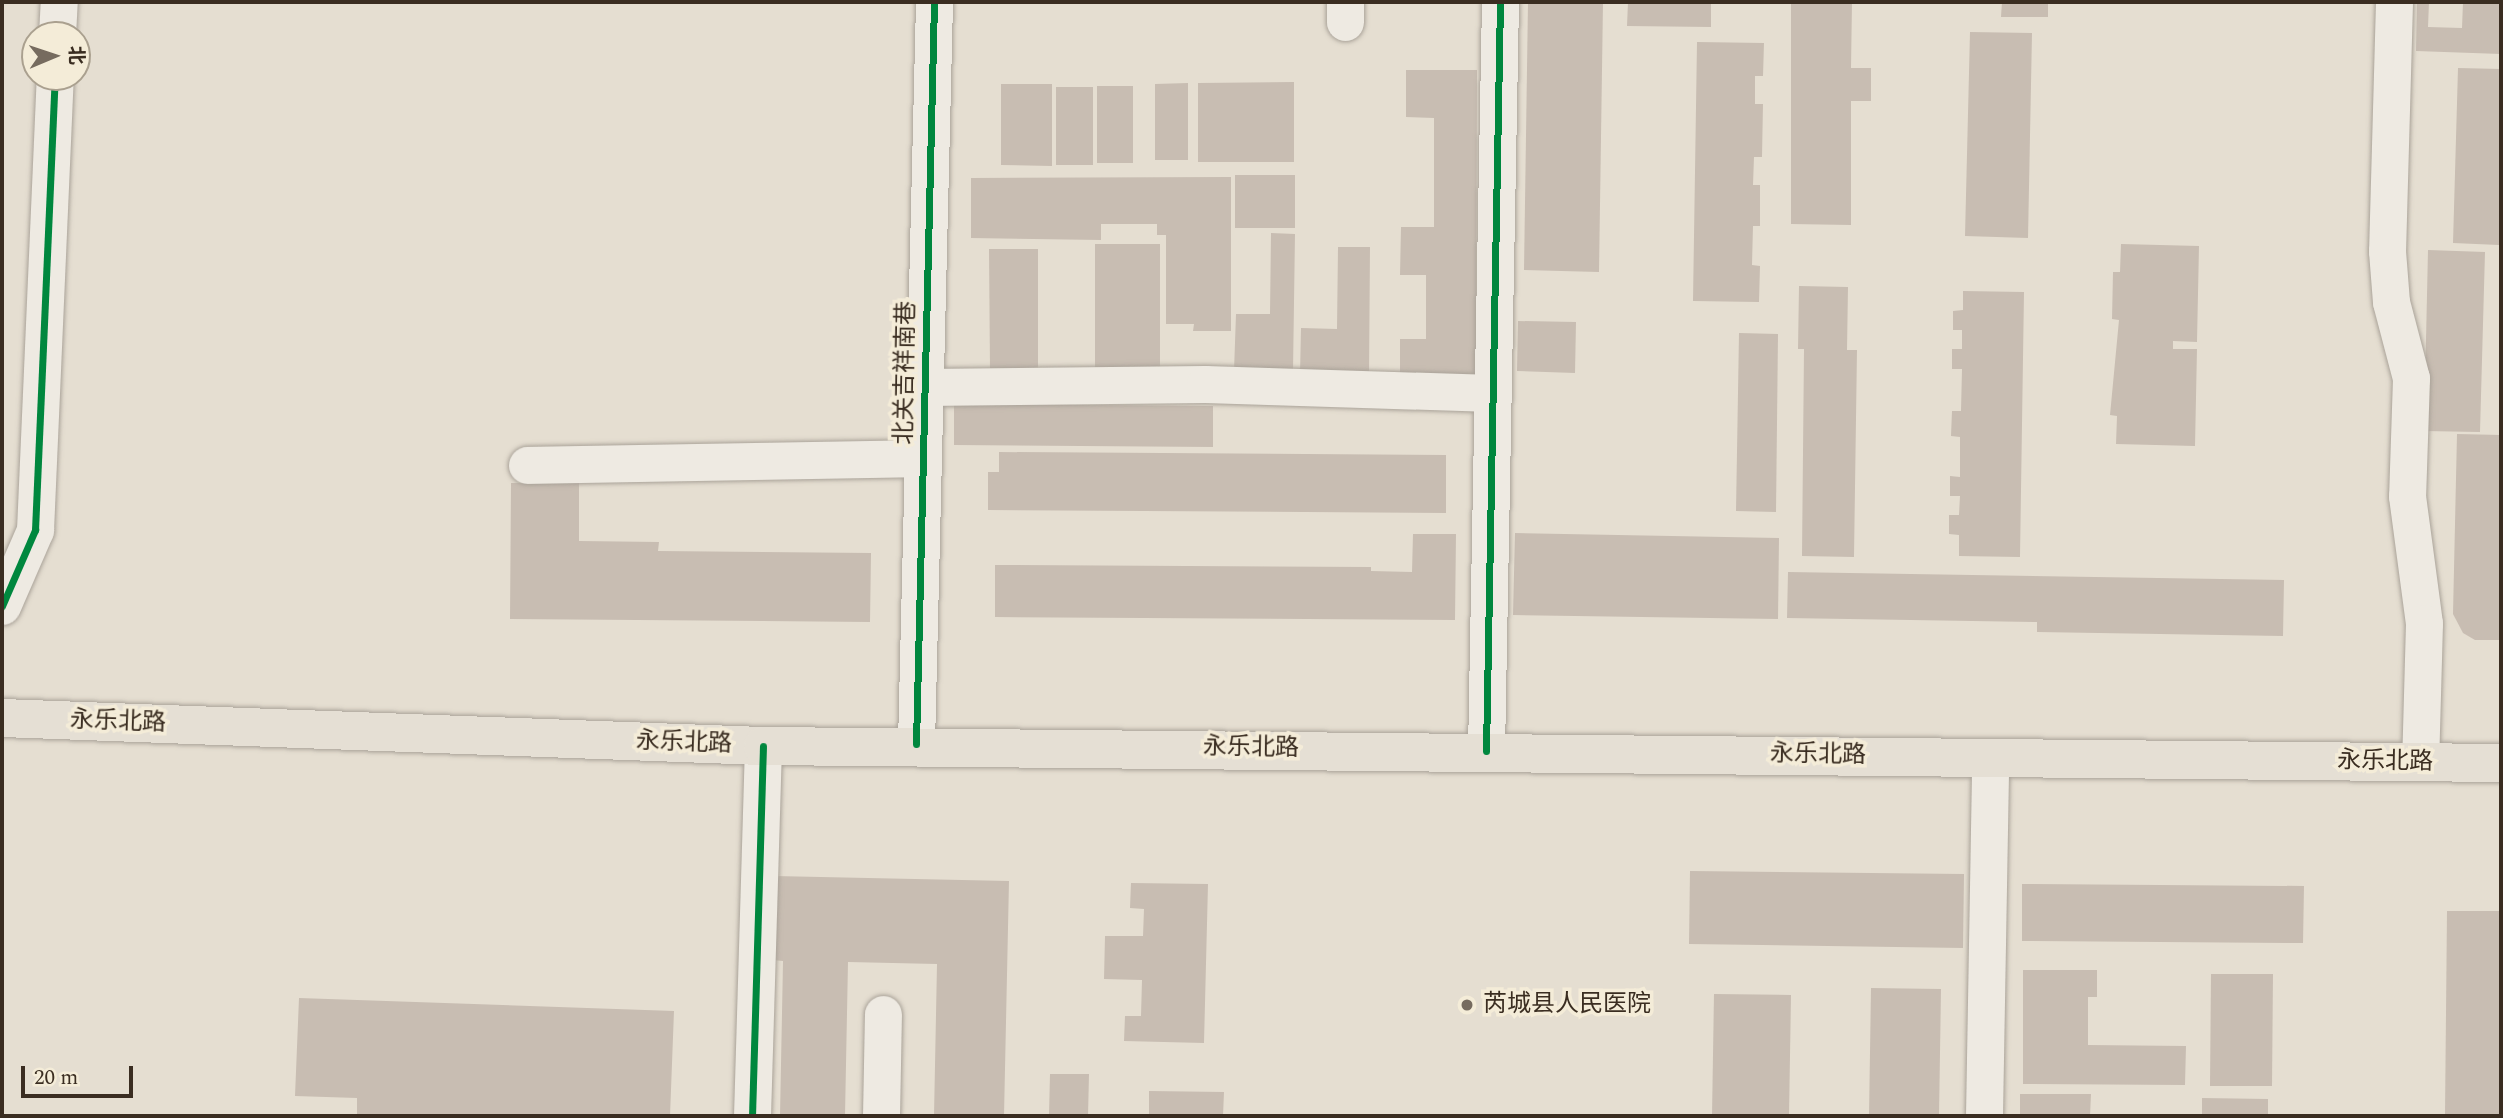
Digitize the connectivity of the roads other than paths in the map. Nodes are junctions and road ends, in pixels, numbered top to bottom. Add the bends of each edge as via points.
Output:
1 (59, 2) edge
2 (934, 2) edge
3 (1500, 2) edge
4 (2394, 2) edge
5 (58, 21) edge
6 (54, 91) edge
7 (925, 387) junction
8 (1493, 393) junction
9 (923, 458) junction
10 (527, 464) dead end
11 (2, 606) edge
12 (2, 718) edge
13 (916, 744) junction
14 (762, 746) junction
15 (1486, 751) junction
16 (1990, 757) junction
17 (2420, 762) junction
18 (2501, 763) edge
19 (883, 1014) dead end
20 (752, 1116) edge
21 (881, 1116) edge
22 (1984, 1116) edge

1 - 5 street
2 - 7 street, 北关吉祥南巷
3 - 8 street
4 - 17 street via 2387,264 2391,303 2411,378 2407,496 2424,623
6 - 11 street via 35,530
7 - 8 street via 1205,384
7 - 9 street, 北关吉祥南巷
8 - 15 street
9 - 10 street
9 - 13 street, 北关吉祥南巷
12 - 14 main road, 永乐北路
13 - 14 main road, 永乐北路
13 - 15 main road, 永乐北路
14 - 20 street
15 - 16 main road, 永乐北路
16 - 17 main road, 永乐北路
16 - 22 street
17 - 18 main road, 永乐北路
19 - 21 street

